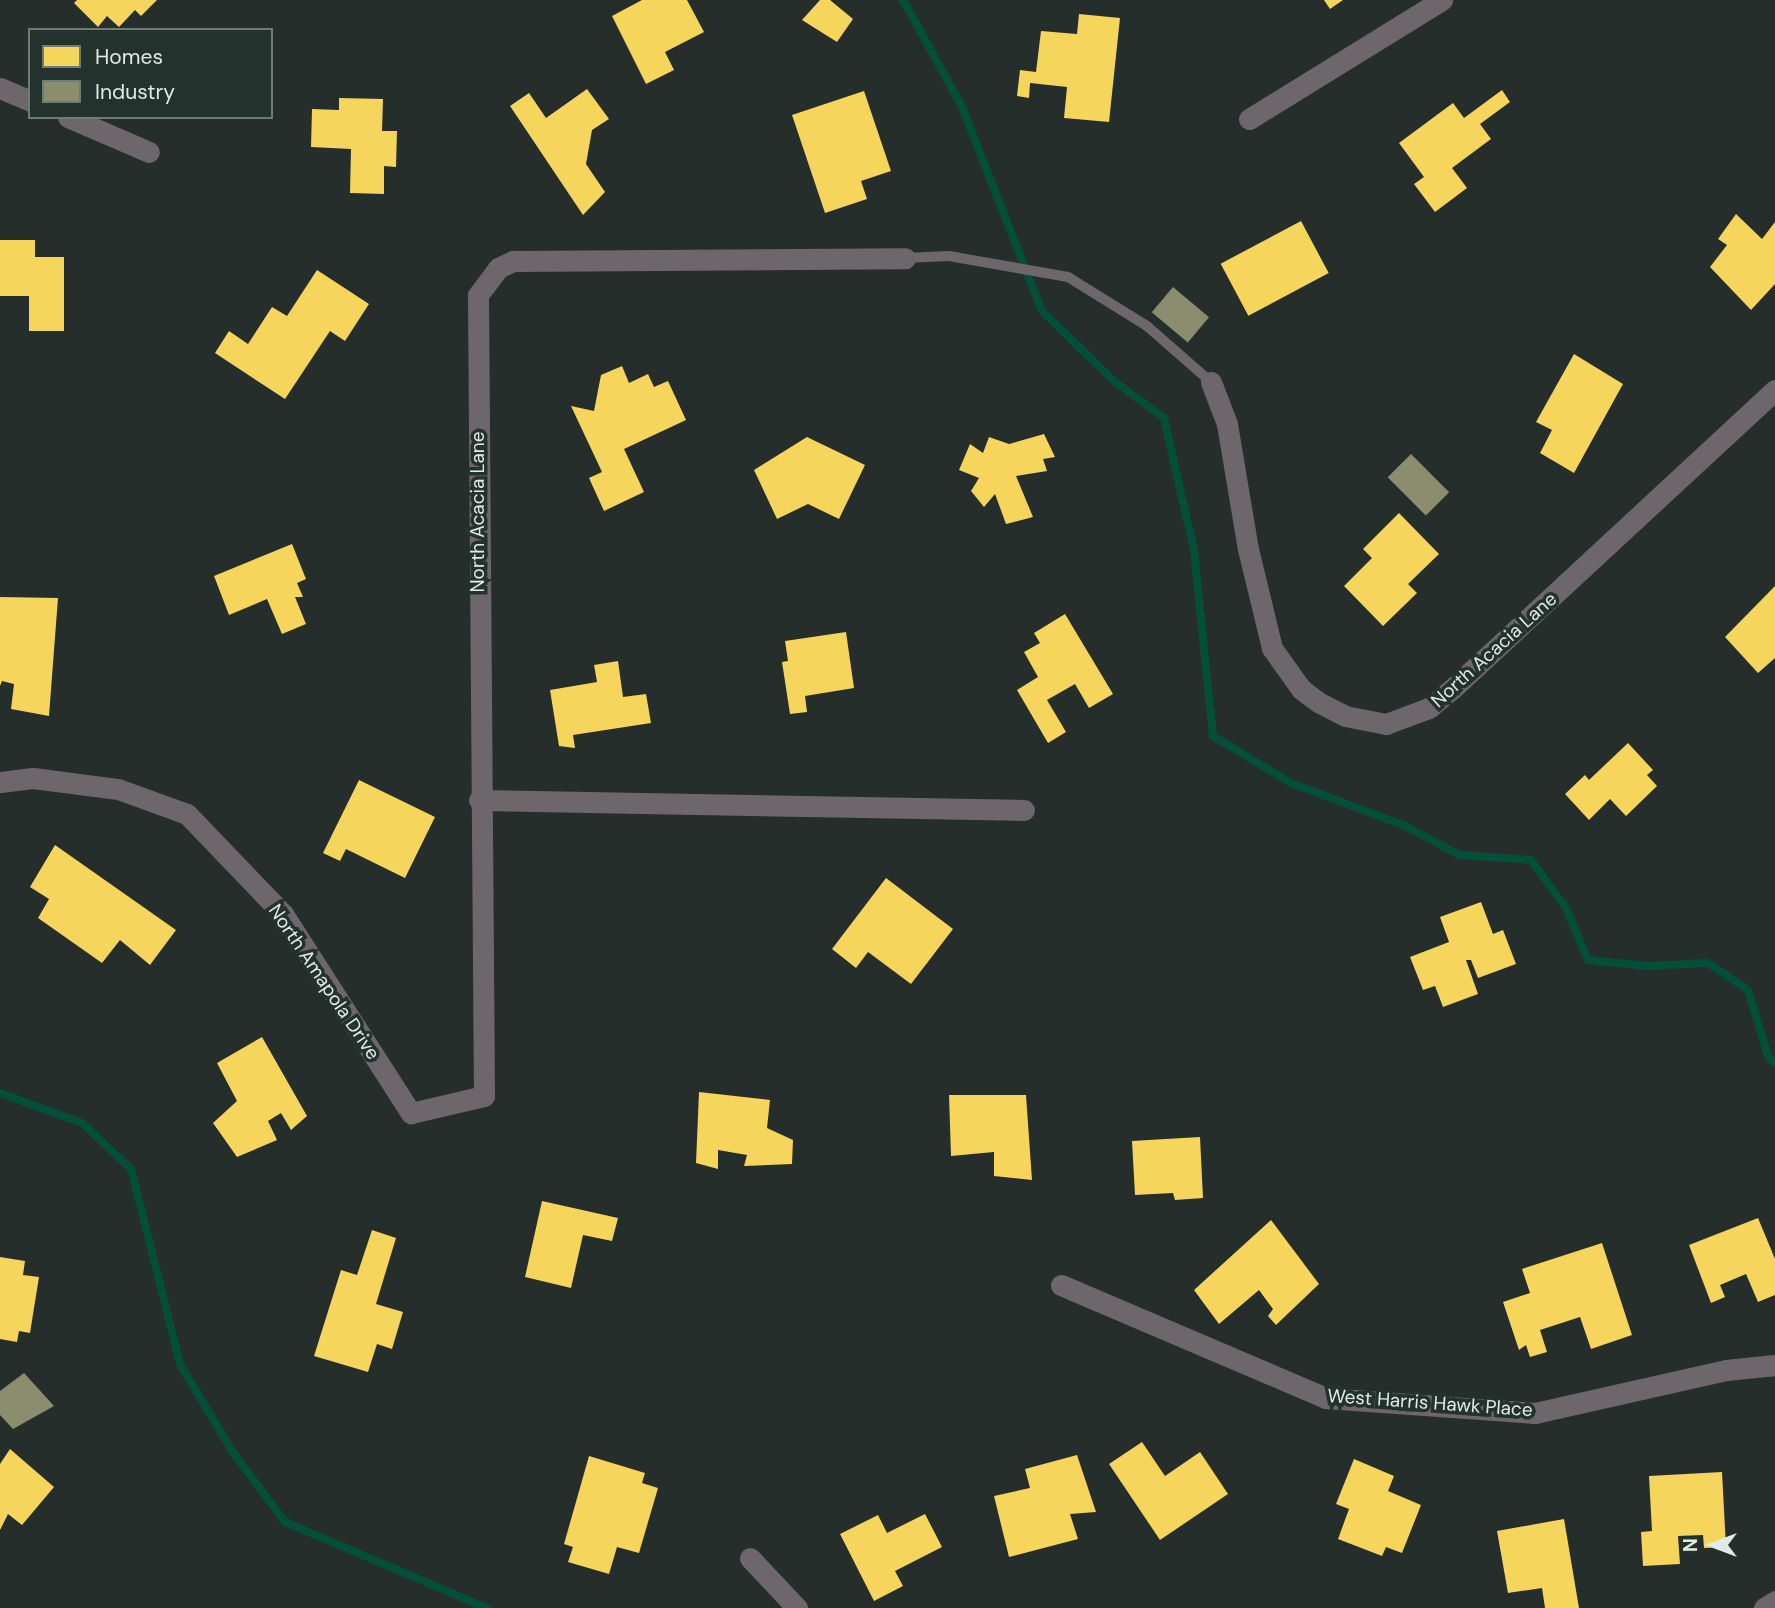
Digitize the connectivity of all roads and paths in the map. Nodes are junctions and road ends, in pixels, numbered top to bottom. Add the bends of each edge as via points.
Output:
1 (1442, 0) edge
2 (0, 88) edge
3 (28, 100) edge
4 (73, 119) edge
5 (1249, 119) dead end
6 (149, 152) dead end
7 (905, 258) joint
8 (1211, 382) joint
9 (1775, 390) edge
10 (0, 782) edge
11 (479, 800) junction
12 (1024, 810) dead end
13 (411, 1113) joint
14 (1061, 1284) dead end
15 (1775, 1365) edge
16 (750, 1558) dead end
17 (1775, 1601) edge
18 (797, 1608) edge
19 (1764, 1608) edge

1 - 5 street
2 - 3 street
4 - 6 street
7 - 8 lane via 949,256 1068,278 1147,326
7 - 11 street, North Acacia Lane via 513,261 498,268 478,295
8 - 9 street, North Acacia Lane via 1227,424 1248,549 1272,648 1301,689 1318,702 1345,716 1386,724 1430,708
10 - 13 street, North Amapola Drive via 33,778 118,789 187,814 283,914
11 - 12 street
11 - 13 street, North Acacia Lane via 484,1096
14 - 15 street, West Harris Hawk Place via 1326,1398 1535,1413 1726,1370
16 - 18 street
17 - 19 street

